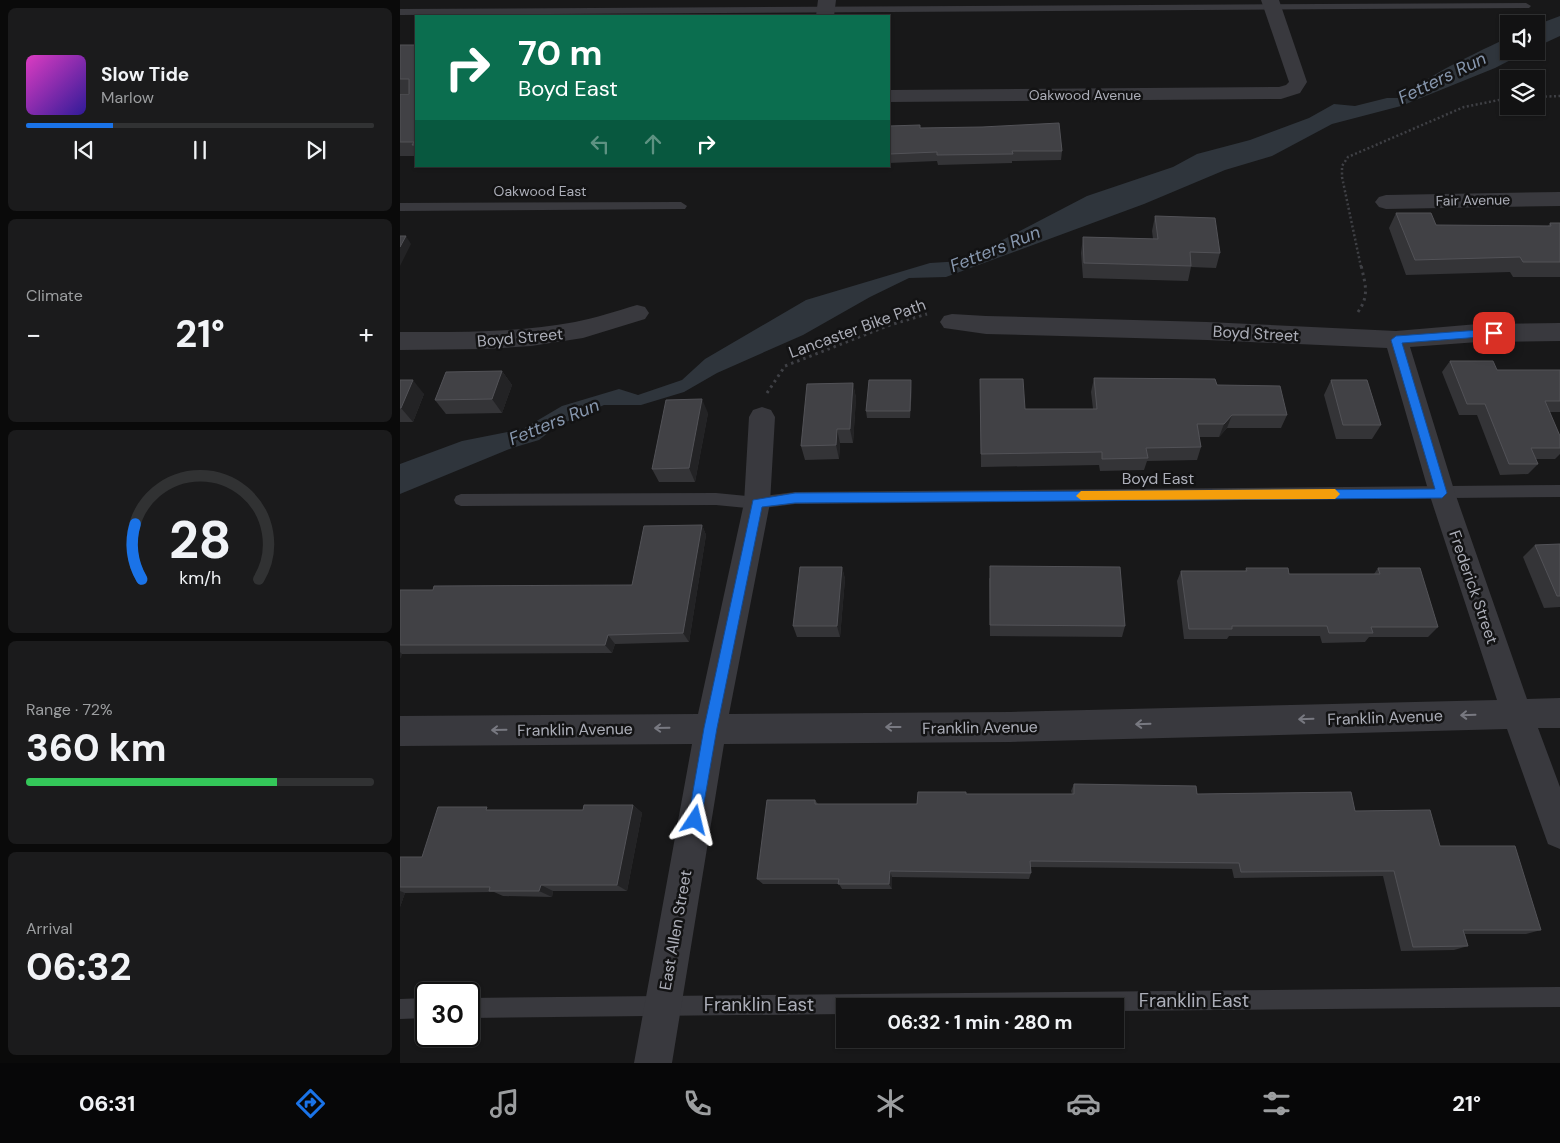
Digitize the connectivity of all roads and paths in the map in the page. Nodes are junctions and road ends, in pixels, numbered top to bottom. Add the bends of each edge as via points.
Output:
1 (1271, 4) edge
2 (1526, 6) dead end
3 (826, 8) edge
4 (400, 12) edge
5 (890, 96) edge
6 (1560, 96) edge
7 (1545, 97) edge
8 (1560, 199) edge
9 (1386, 202) dead end
10 (681, 206) dead end
11 (400, 207) edge
12 (637, 313) dead end
13 (943, 317) joint
14 (1560, 332) edge
15 (1396, 340) junction
16 (400, 341) edge
17 (762, 417) joint
18 (1560, 491) edge
19 (1442, 493) junction
20 (461, 500) dead end
21 (757, 503) junction
22 (1560, 713) edge
23 (1517, 714) junction
24 (711, 728) junction
25 (400, 731) edge
26 (1560, 832) edge
27 (1560, 997) edge
28 (662, 1005) junction
29 (400, 1008) edge
30 (415, 1008) edge
31 (480, 1008) edge
32 (653, 1063) edge

1 - 2 lane
1 - 3 lane
1 - 5 street, Oakwood Avenue via 1298,82 1292,89 1281,93
3 - 4 lane
6 - 7 path
8 - 9 street, Fair Avenue
10 - 11 lane, Oakwood East
12 - 16 street, Boyd Street via 582,329 542,336
13 - 15 street, Boyd Street via 986,325
13 - 17 path, Lancaster Bike Path via 890,325 785,366 763,400
14 - 15 street, Boyd Street via 1478,333
15 - 19 street, Frederick Street
17 - 21 street, East Allen Street
18 - 19 lane, Boyd East
19 - 21 lane, Boyd East via 795,498
19 - 23 street, Frederick Street
20 - 21 lane, Boyd East via 707,499
21 - 24 street, East Allen Street
22 - 23 street, Franklin Avenue
23 -> 24 street, Franklin Avenue via 1010,727
23 - 26 street, Frederick Street
24 -> 25 street, Franklin Avenue
24 - 28 street, East Allen Street
27 - 28 lane, Franklin East
28 - 31 lane, Franklin East
28 - 32 street, East Allen Street
29 - 30 lane

